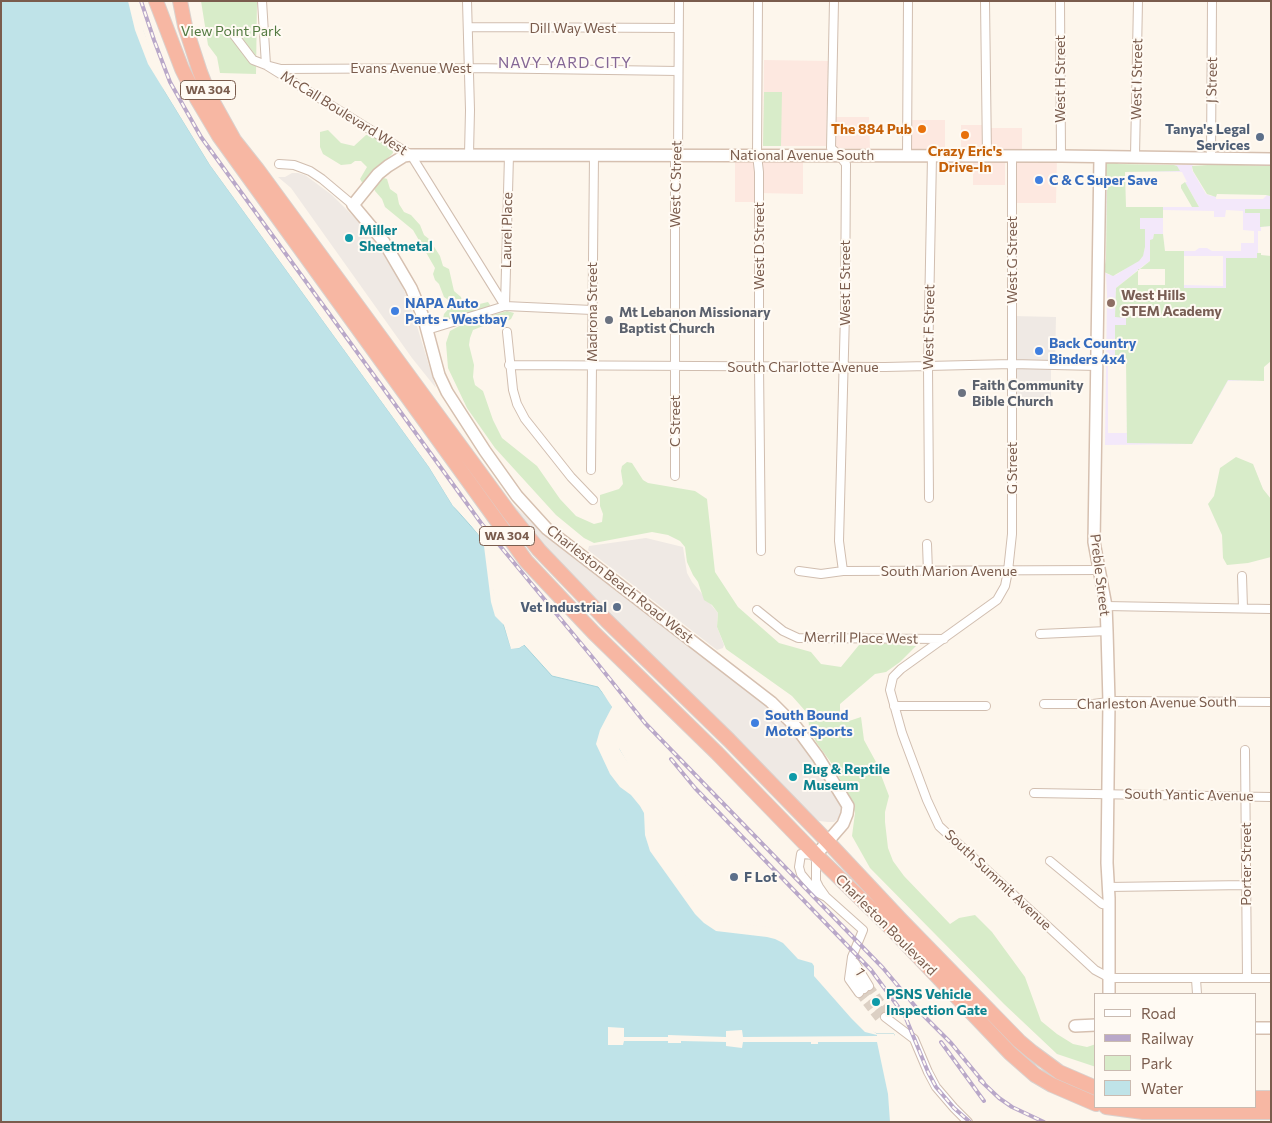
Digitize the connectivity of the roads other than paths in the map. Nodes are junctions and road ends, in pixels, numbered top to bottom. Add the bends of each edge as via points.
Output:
1 (156, 1) edge
2 (180, 1) edge
3 (188, 1) edge
4 (262, 1) edge
5 (467, 1) edge
6 (679, 1) edge
7 (758, 1) edge
8 (834, 1) edge
9 (908, 1) edge
10 (985, 1) edge
11 (1060, 1) edge
12 (1138, 1) edge
13 (1212, 1) edge
14 (468, 27) junction
15 (677, 28) junction
16 (234, 35) dead end
17 (266, 65) junction
18 (469, 68) junction
19 (678, 71) junction
20 (469, 154) junction
21 (412, 155) junction
22 (509, 155) junction
23 (594, 155) junction
24 (678, 155) junction
25 (757, 155) junction
26 (839, 155) junction
27 (907, 156) junction
28 (932, 156) junction
29 (987, 156) junction
30 (1012, 156) junction
31 (1060, 156) junction
32 (1100, 156) junction
33 (1136, 156) junction
34 (1211, 158) junction
35 (1271, 159) edge
36 (279, 164) dead end
37 (252, 173) junction
38 (353, 205) junction
39 (505, 306) junction
40 (592, 310) junction
41 (427, 330) junction
42 (507, 332) dead end
43 (1012, 364) junction
44 (510, 365) junction
45 (592, 365) junction
46 (674, 366) junction
47 (759, 366) junction
48 (844, 366) junction
49 (1097, 366) junction
50 (928, 367) junction
51 (591, 470) dead end
52 (675, 476) dead end
53 (929, 498) dead end
54 (593, 500) dead end
55 (927, 544) dead end
56 (761, 551) dead end
57 (1099, 570) junction
58 (799, 571) dead end
59 (1008, 571) junction
60 (843, 572) junction
61 (928, 572) junction
62 (1242, 576) dead end
63 (1106, 606) junction
64 (1243, 608) junction
65 (1271, 609) edge
66 (757, 610) dead end
67 (1107, 632) junction
68 (1040, 634) dead end
69 (944, 639) junction
70 (1109, 702) junction
71 (1271, 702) edge
72 (1044, 704) dead end
73 (894, 706) junction
74 (986, 706) dead end
75 (1245, 750) dead end
76 (1034, 793) dead end
77 (1108, 794) junction
78 (1271, 796) edge
79 (1246, 797) junction
80 (827, 841) junction
81 (816, 854) junction
82 (1050, 861) dead end
83 (1246, 885) junction
84 (1108, 887) junction
85 (826, 897) junction
86 (1109, 905) junction
87 (852, 957) junction
88 (1110, 978) junction
89 (1247, 978) junction
90 (1271, 978) edge
91 (1196, 979) junction
92 (1109, 993) edge
93 (1197, 993) edge
94 (898, 1026) junction
95 (1075, 1026) dead end
96 (1094, 1026) edge
97 (1257, 1028) edge
98 (1271, 1028) edge
99 (1094, 1087) edge
100 (1257, 1098) edge
101 (1271, 1098) edge
102 (1094, 1103) edge
103 (1114, 1108) edge
104 (1271, 1112) edge
105 (968, 1122) edge

1 - 37 highway via 197,99 219,136
2 - 37 highway, WA 304 via 192,50 209,95
3 - 37 highway, WA 304 via 205,69
4 - 17 street
5 - 14 street
6 - 15 street, West C Street
7 - 25 street, West D Street
8 - 26 street, West E Street via 831,148
9 - 27 street
10 - 29 street
11 - 31 street, West H Street
12 - 33 street, West I Street
13 - 34 street, J Street
14 - 15 street, Dill Way West
14 - 18 street
15 - 19 street, West C Street
16 - 17 street, McCall Boulevard West via 253,60
17 - 18 street, Evans Avenue West via 281,69
17 - 21 street, McCall Boulevard West
18 - 19 street, Evans Avenue West
18 - 20 street
19 - 24 street, West C Street
20 - 21 main road, National Avenue South
20 - 22 main road, National Avenue South
21 - 38 main road, National Avenue South via 404,156 378,174
21 - 39 street, McCall Boulevard West
22 - 23 main road, National Avenue South
22 - 39 street, Laurel Place
23 - 24 main road, National Avenue South
23 - 40 street, Madrona Street
24 - 25 main road, National Avenue South
24 - 46 street, West C Street via 675,162
25 - 26 main road, National Avenue South
25 - 47 street, West D Street
26 - 27 main road, National Avenue South
26 - 48 street, West E Street via 846,164
27 - 28 main road, National Avenue South
28 - 29 main road, National Avenue South
28 - 50 street, West F Street
29 - 30 main road, National Avenue South
30 - 31 main road, National Avenue South
30 - 43 street, West G Street
31 - 32 main road, National Avenue South
32 - 33 main road, National Avenue South
32 - 49 main road, Preble Street
33 - 34 main road, National Avenue South
34 - 35 main road, National Avenue South
36 - 38 street, Charleston Beach Road West via 310,171
37 - 80 highway, WA 304 via 539,550
37 - 81 highway, WA 304 via 526,561
38 - 41 main road, Charleston Beach Road West via 396,259 416,298
39 - 40 street
39 - 41 street
40 - 45 street, Madrona Street
41 - 80 main road, Charleston Beach Road West via 447,392 497,469 531,512 547,529 757,690 796,727 848,806 843,824
42 - 44 street
43 - 49 street, South Charlotte Avenue
43 - 50 street, South Charlotte Avenue
43 - 59 street, G Street via 1012,534
44 - 45 street, South Charlotte Avenue
44 - 54 street via 513,390 525,420
45 - 46 street, South Charlotte Avenue
45 - 51 street, Madrona Street
46 - 47 street, South Charlotte Avenue
46 - 52 street, C Street
47 - 48 street, South Charlotte Avenue
47 - 56 street, West D Street
48 - 50 street, South Charlotte Avenue
48 - 60 street, West E Street via 839,541
49 - 57 main road, Preble Street via 1094,542
50 - 53 street, West F Street
55 - 61 street
57 - 59 street, South Marion Avenue
57 - 63 main road, Preble Street
58 - 60 street, South Marion Avenue
59 - 61 street, South Marion Avenue
59 - 69 street, South Summit Avenue via 1005,586 997,600
60 - 61 street, South Marion Avenue
62 - 64 street
63 - 64 street
63 - 67 main road, Preble Street
64 - 65 street
66 - 69 street, Merrill Place West via 783,631 798,638
67 - 68 street
67 - 70 main road, Preble Street
69 - 73 street, South Summit Avenue via 893,677 890,690
70 - 71 street, Charleston Avenue South
70 - 72 street, Charleston Avenue South
70 - 77 main road, Preble Street
73 - 74 street
73 - 88 street, South Summit Avenue via 938,826 1095,970
75 - 79 street, Porter Street
76 - 77 street, South Yantic Avenue
77 - 79 street, South Yantic Avenue
77 - 84 main road, Preble Street
78 - 79 street, South Yantic Avenue
79 - 83 street, Porter Street
80 - 81 main road, Charleston Beach Road West
80 - 99 highway, Charleston Boulevard / WA 304 via 1032,1052 1059,1072
81 - 85 street via 816,881
81 - 85 street via 801,854 799,867 816,892
81 - 102 highway, Charleston Boulevard / WA 304 via 1010,1053 1052,1085
82 - 86 street via 1102,904
83 - 84 street
83 - 89 street, Porter Street
84 - 86 main road, Preble Street
85 - 87 street via 863,930
86 - 88 main road, Preble Street
87 - 87 street, 1 via 858,971 864,989 849,979
88 - 91 street
88 - 92 main road, Preble Street
89 - 90 street
89 - 91 street
91 - 93 street
94 - 94 street via 885,1017
94 - 105 street via 914,1039 936,1087
95 - 96 main road
97 - 98 main road
100 - 101 highway
103 - 104 highway via 1144,1112

